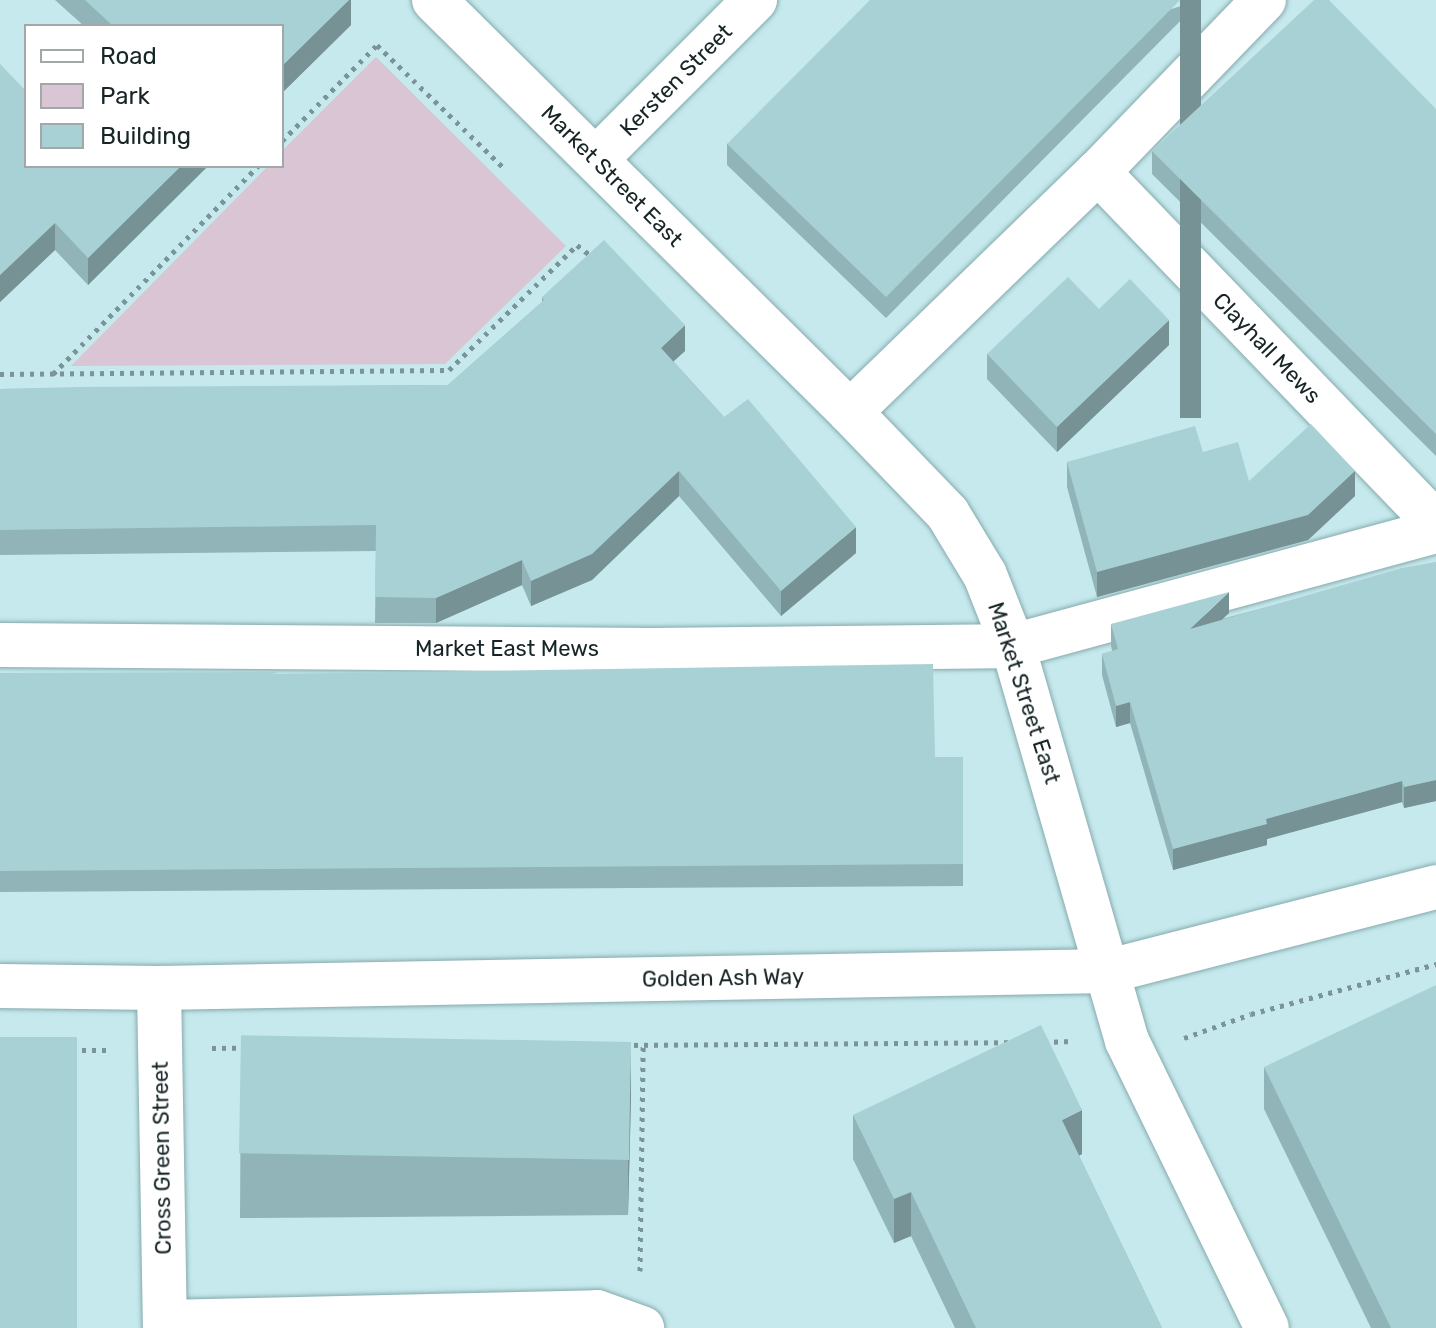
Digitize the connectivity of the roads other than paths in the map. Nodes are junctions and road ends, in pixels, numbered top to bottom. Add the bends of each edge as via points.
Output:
1 (434, 0) edge
2 (755, 0) edge
3 (1264, 0) edge
4 (596, 159) junction
5 (1098, 172) junction
6 (850, 412) junction
7 (1436, 523) edge
8 (1436, 531) edge
9 (0, 645) edge
10 (1013, 646) junction
11 (1436, 887) edge
12 (1109, 971) junction
13 (0, 986) edge
14 (159, 988) junction
15 (165, 1325) edge
16 (641, 1327) edge
17 (1267, 1328) edge

1 - 4 street, Market Street East
2 - 4 street, Kersten Street
3 - 5 street
4 - 6 street, Market Street East
5 - 6 street
5 - 7 street, Clayhall Mews
6 - 10 street, Market Street East via 948,514 985,575
8 - 10 street
9 - 10 street, Market East Mews via 652,650
10 - 12 street, Market Street East
11 - 12 street, Golden Ash Way
12 - 14 street, Golden Ash Way
12 - 17 street, Market Street East via 1127,1041
13 - 14 street, Golden Ash Way
14 - 15 street, Cross Green Street
15 - 16 street via 597,1312

